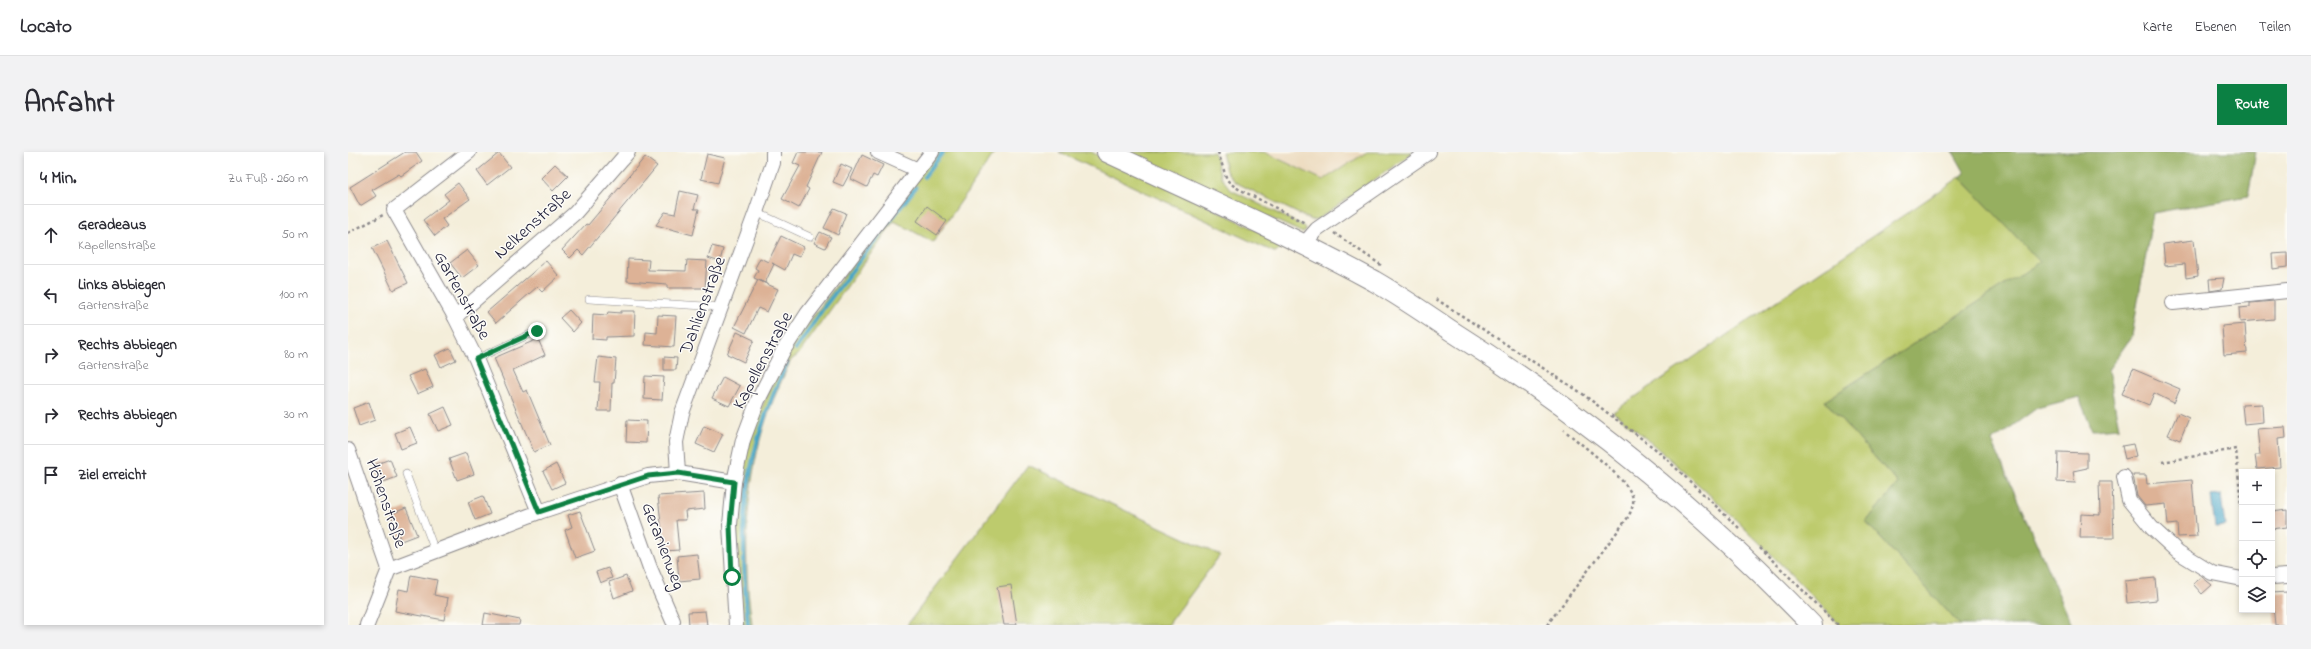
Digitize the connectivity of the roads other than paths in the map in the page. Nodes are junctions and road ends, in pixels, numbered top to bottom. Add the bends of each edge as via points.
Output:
1 (469, 152) edge
2 (628, 152) edge
3 (773, 152) edge
4 (878, 152) edge
5 (932, 152) edge
6 (1107, 152) edge
7 (1429, 152) edge
8 (918, 170) junction
9 (756, 212) junction
10 (810, 237) dead end
11 (1304, 244) junction
12 (2287, 291) edge
13 (589, 299) dead end
14 (2173, 303) dead end
15 (721, 307) junction
16 (455, 317) junction
17 (537, 331) dead end
18 (476, 359) junction
19 (348, 450) edge
20 (678, 473) junction
21 (406, 474) dead end
22 (2124, 477) dead end
23 (734, 482) junction
24 (620, 484) junction
25 (539, 512) junction
26 (434, 551) junction
27 (390, 569) junction
28 (2287, 576) edge
29 (2239, 578) edge
30 (2275, 578) edge
31 (673, 621) dead end
32 (367, 625) edge
33 (736, 625) edge
34 (1812, 625) edge

1 - 16 street, Gartenstraße via 394,210
2 - 16 street, Nelkenstraße via 575,213
3 - 9 street, Dahlienstraße via 773,163
4 - 8 street
5 - 8 street, Kapellenstraße
6 - 11 street
7 - 11 street via 1317,229
8 - 23 street, Kapellenstraße via 807,314 783,351 758,400 744,440
9 - 10 lane
9 - 15 street, Dahlienstraße
11 - 34 street via 1376,282 1491,355 1568,410 1682,501 1765,576
12 - 14 street
13 - 15 lane
15 - 20 street, Dahlienstraße via 682,413 676,442
16 - 18 street, Gartenstraße
17 - 18 lane
18 - 25 street, Gartenstraße
19 - 27 street, Höhenstraße
20 - 23 street
20 - 24 street via 648,476
21 - 26 lane
22 - 29 street via 2129,500 2152,528 2178,552 2212,573
23 - 33 street, Kapellenstraße via 730,525
24 - 25 street
24 - 31 street, Geranienweg via 650,568
25 - 26 street
26 - 27 street
27 - 32 street
28 - 30 street

